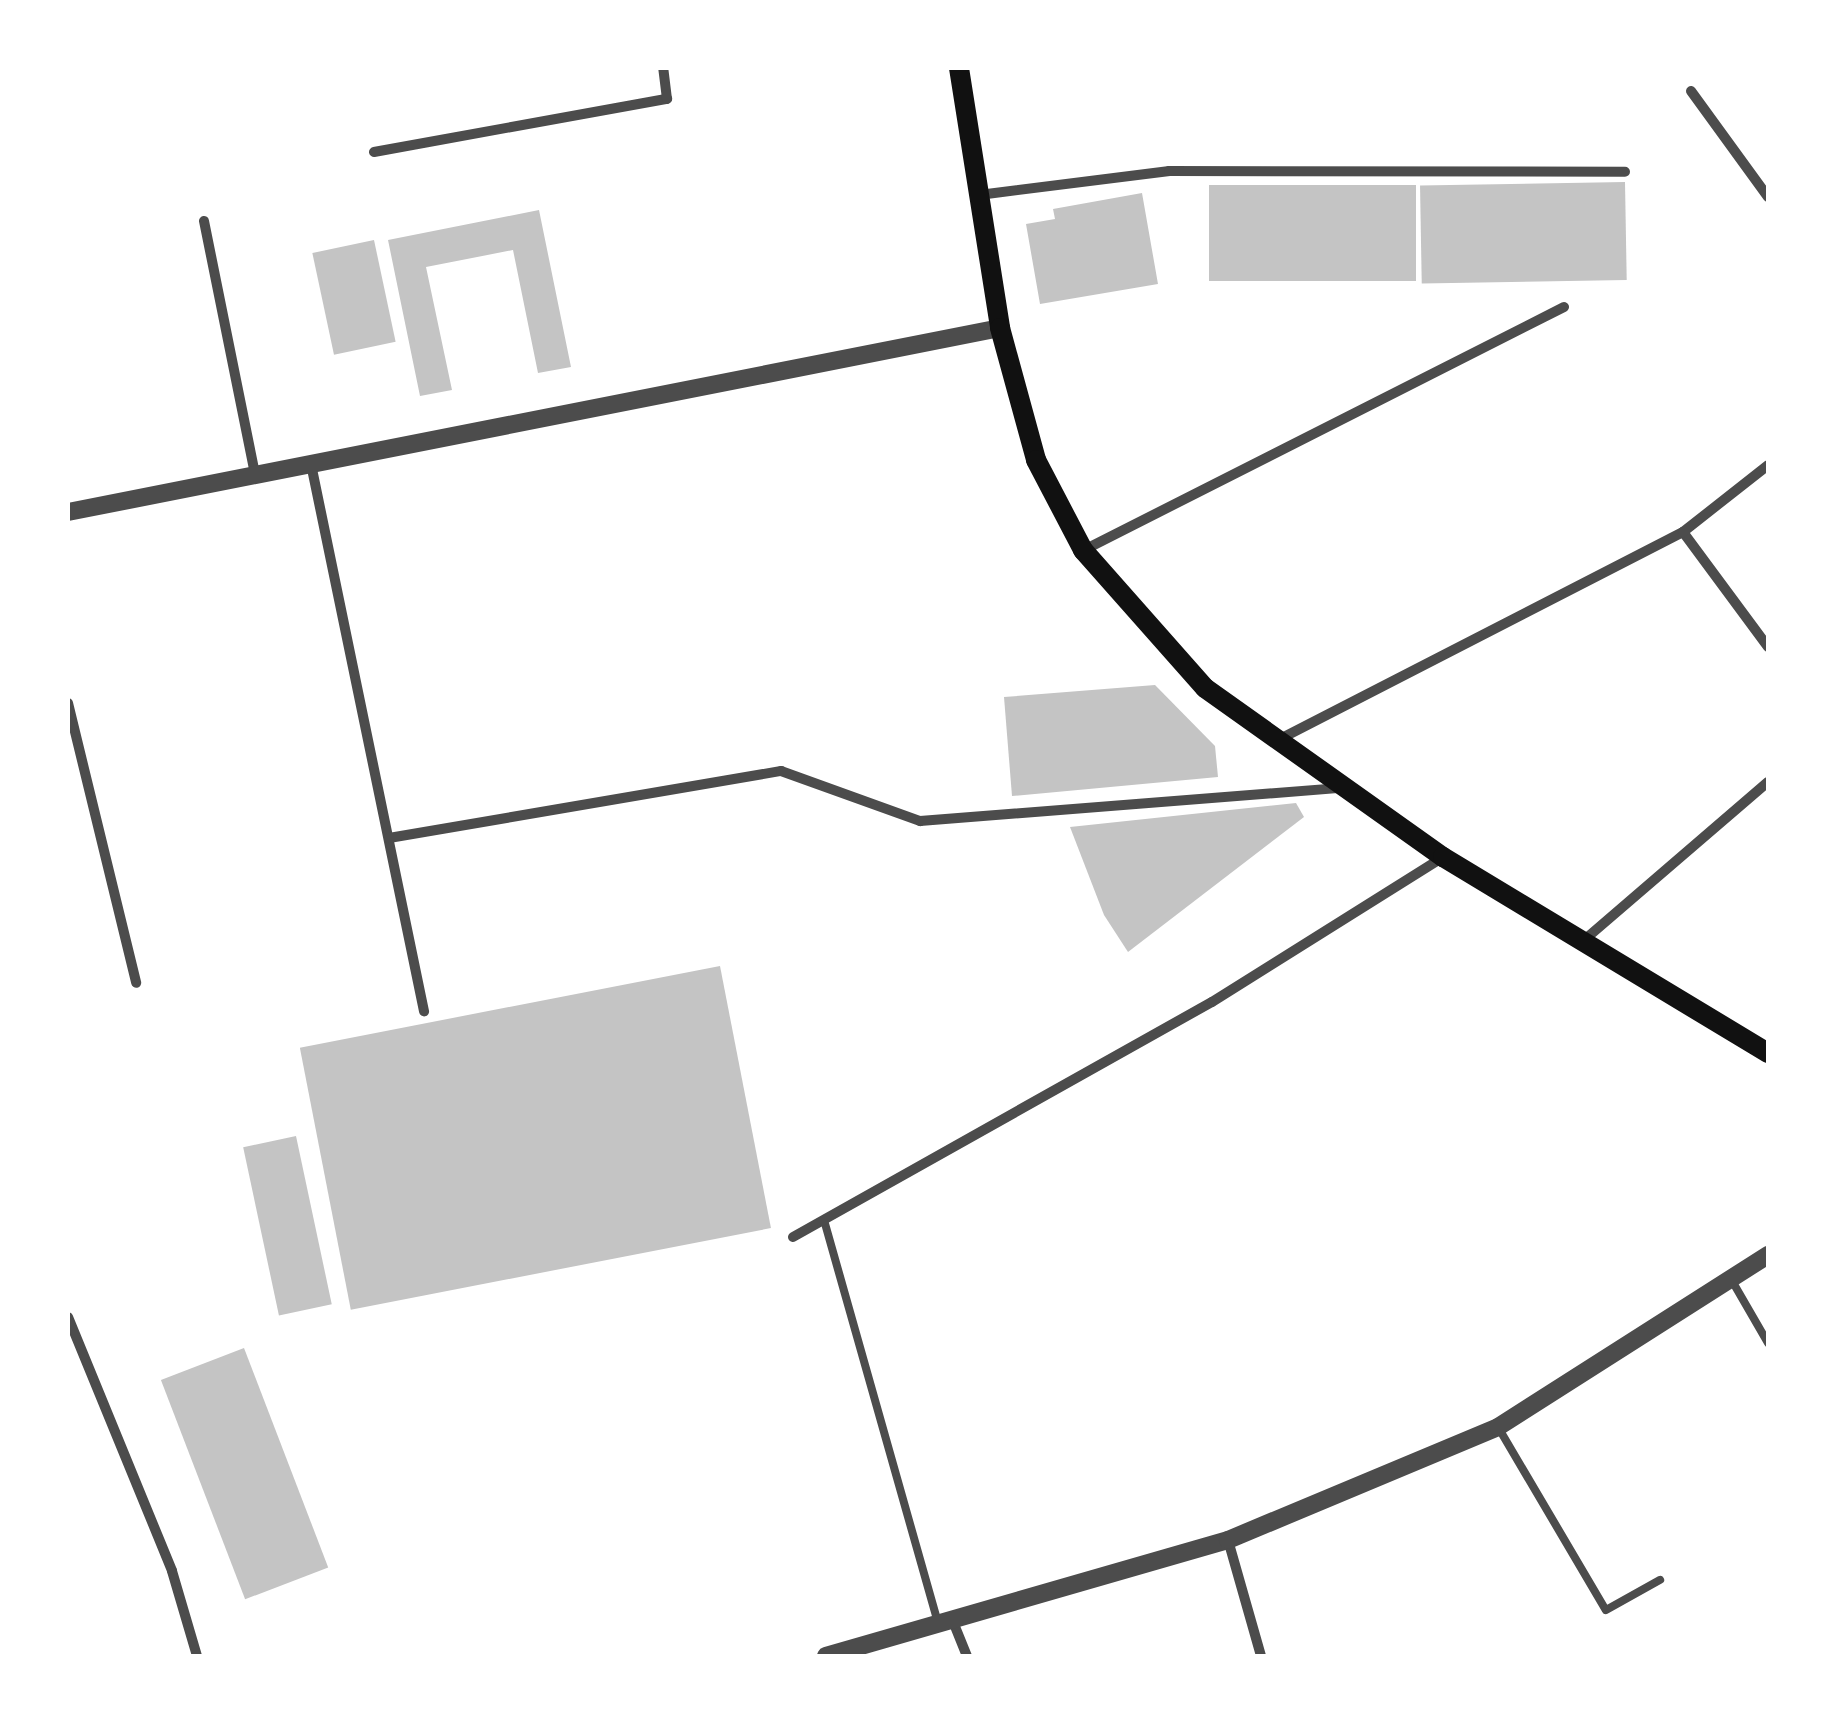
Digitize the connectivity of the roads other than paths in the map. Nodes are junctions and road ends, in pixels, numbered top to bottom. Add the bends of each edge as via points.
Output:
1 (663, 68) edge
2 (959, 68) edge
3 (1691, 91) dead end
4 (374, 152) dead end
5 (1624, 172) dead end
6 (980, 195) junction
7 (1768, 197) edge
8 (204, 221) dead end
9 (1564, 307) dead end
10 (1000, 328) junction
11 (311, 464) junction
12 (1768, 466) edge
13 (256, 475) junction
14 (68, 512) edge
15 (1684, 532) junction
16 (1083, 550) junction
17 (1768, 647) edge
18 (68, 702) edge
19 (1279, 740) junction
20 (1768, 782) edge
21 (1347, 788) junction
22 (389, 838) junction
23 (1443, 858) junction
24 (1582, 941) junction
25 (136, 984) dead end
26 (424, 1011) dead end
27 (1768, 1053) edge
28 (824, 1220) junction
29 (793, 1237) dead end
30 (1768, 1255) edge
31 (1730, 1279) junction
32 (68, 1317) edge
33 (1768, 1343) edge
34 (1498, 1428) junction
35 (1228, 1540) junction
36 (1660, 1580) dead end
37 (945, 1620) junction
38 (197, 1656) edge
39 (826, 1656) edge
40 (967, 1656) edge
41 (1261, 1656) edge

1 - 4 street via 667,99
2 - 6 main road
3 - 7 street
5 - 6 street via 1168,171
6 - 10 main road
8 - 13 street
9 - 16 street
10 - 11 street
10 - 16 main road via 1036,460
11 - 13 street
11 - 22 street
12 - 15 street
13 - 14 street
15 - 17 street
15 - 19 street
16 - 19 main road via 1205,688
18 - 25 street
19 - 21 main road
20 - 24 street
21 - 22 street via 920,821 781,771
21 - 23 main road
22 - 26 street
23 - 24 main road
23 - 28 street via 1212,1002
24 - 27 main road
28 - 29 street
28 - 37 lane
30 - 31 street
31 - 33 lane
31 - 34 street
32 - 38 street via 172,1571
34 - 35 street
34 - 36 lane via 1606,1610
35 - 37 street
35 - 41 street
37 - 39 street
37 - 40 street

